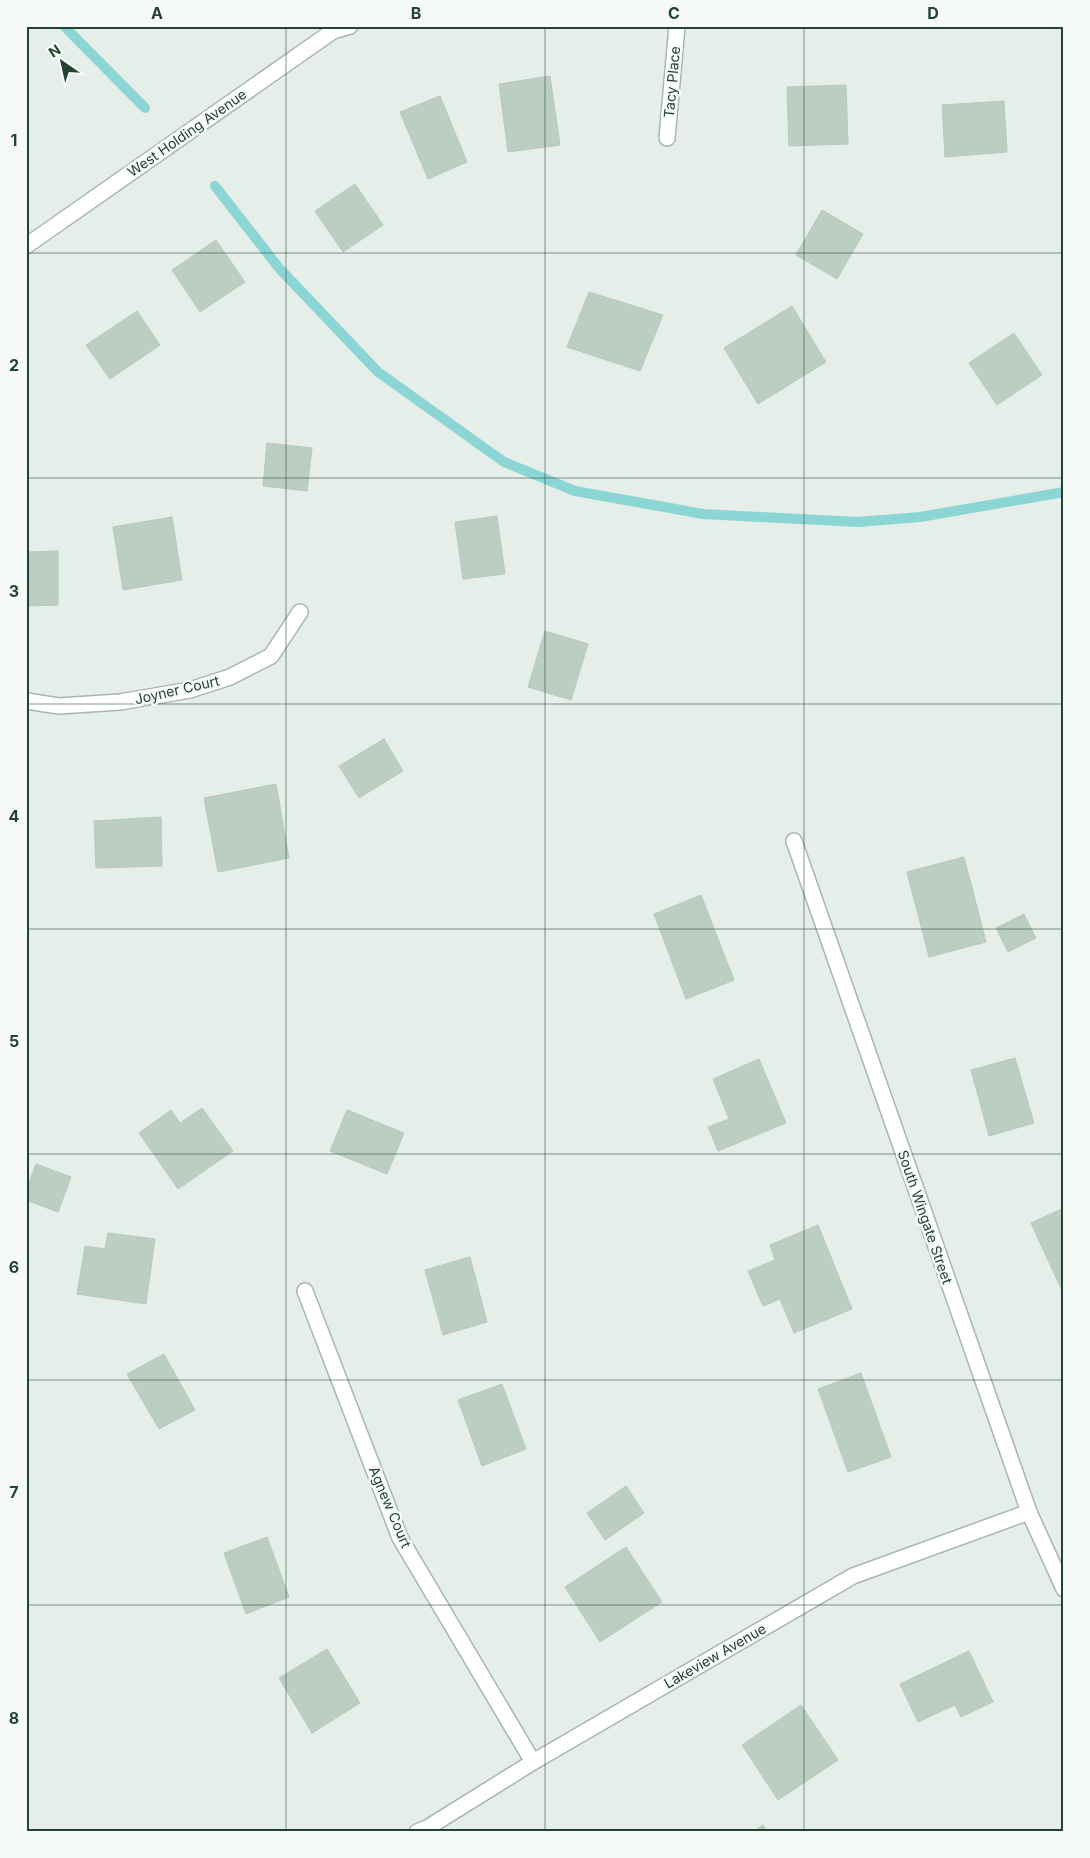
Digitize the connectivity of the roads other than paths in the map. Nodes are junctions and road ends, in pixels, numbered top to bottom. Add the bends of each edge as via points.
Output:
1 (350, 26) edge
2 (677, 26) edge
3 (332, 28) edge
4 (667, 138) dead end
5 (26, 246) edge
6 (300, 612) dead end
7 (26, 701) edge
8 (794, 841) dead end
9 (305, 1291) dead end
10 (1029, 1512) junction
11 (1064, 1589) edge
12 (533, 1762) junction
13 (417, 1832) edge

1 - 3 street, West Holding Avenue
2 - 4 street, Tacy Place
3 - 5 street, West Holding Avenue
6 - 7 street, Joyner Court via 271,656 230,678 190,690 120,702 59,706
8 - 10 street, South Wingate Street
9 - 12 street, Agnew Court via 400,1538
10 - 11 street, South Wingate Street
10 - 12 street, Lakeview Avenue via 853,1576
12 - 13 street, Lakeview Avenue

